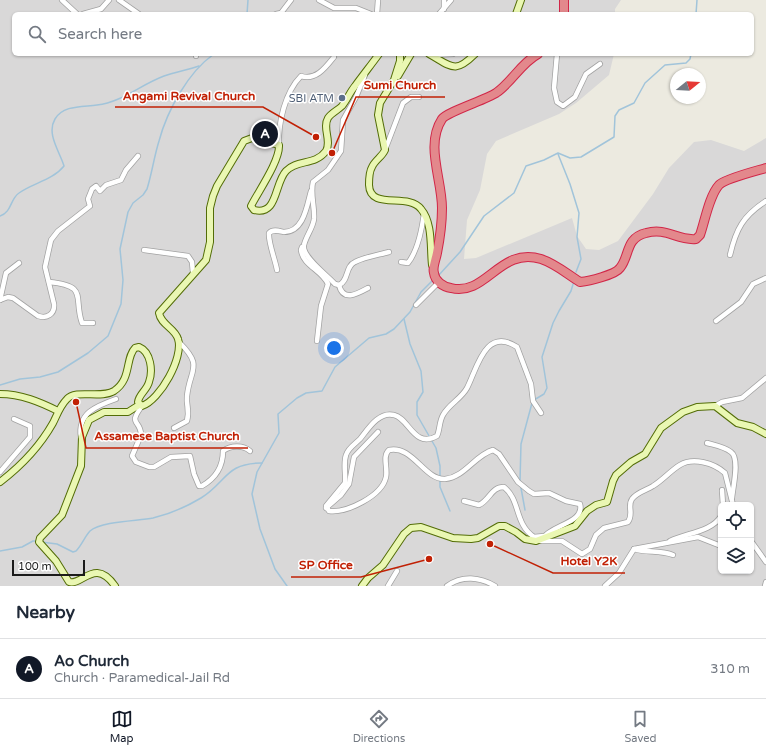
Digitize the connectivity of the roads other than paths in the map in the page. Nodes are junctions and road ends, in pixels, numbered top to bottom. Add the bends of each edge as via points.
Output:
1 (62, 0) edge
2 (109, 0) edge
3 (119, 0) edge
4 (291, 0) edge
5 (319, 0) edge
6 (378, 0) edge
7 (444, 0) edge
8 (451, 0) edge
9 (521, 0) edge
10 (564, 0) edge
11 (444, 9) junction
12 (75, 12) edge
13 (90, 12) edge
14 (136, 12) edge
15 (282, 12) edge
16 (366, 12) edge
17 (377, 12) edge
18 (441, 12) edge
19 (517, 12) edge
20 (564, 12) edge
21 (378, 56) edge
22 (400, 56) edge
23 (410, 56) edge
24 (433, 56) edge
25 (473, 56) edge
26 (534, 56) edge
27 (557, 56) edge
28 (334, 57) dead end
29 (600, 64) dead end
30 (366, 72) junction
31 (394, 80) junction
32 (419, 96) dead end
33 (279, 146) junction
34 (385, 150) junction
35 (138, 156) dead end
36 (766, 168) edge
37 (312, 186) junction
38 (766, 201) edge
39 (424, 213) junction
40 (303, 246) junction
41 (144, 250) dead end
42 (389, 252) dead end
43 (730, 255) dead end
44 (401, 262) dead end
45 (19, 263) dead end
46 (277, 270) dead end
47 (433, 270) junction
48 (193, 273) junction
49 (766, 278) edge
50 (49, 282) junction
51 (439, 282) junction
52 (339, 284) junction
53 (368, 288) dead end
54 (0, 300) edge
55 (416, 305) dead end
56 (716, 320) dead end
57 (93, 323) dead end
58 (317, 341) dead end
59 (179, 342) junction
60 (766, 378) edge
61 (0, 394) edge
62 (116, 399) dead end
63 (141, 406) junction
64 (715, 406) junction
65 (58, 411) junction
66 (541, 413) dead end
67 (14, 418) dead end
68 (174, 428) dead end
69 (378, 432) dead end
70 (766, 434) edge
71 (707, 443) dead end
72 (81, 444) junction
73 (250, 451) dead end
74 (0, 472) edge
75 (0, 482) edge
76 (722, 490) dead end
77 (464, 501) dead end
78 (723, 502) edge
79 (732, 502) edge
80 (732, 502) edge
81 (326, 508) junction
82 (718, 520) edge
83 (544, 537) junction
84 (536, 541) junction
85 (665, 544) junction
86 (718, 545) edge
87 (754, 545) edge
88 (634, 549) junction
89 (673, 555) dead end
90 (766, 562) edge
91 (397, 571) dead end
92 (766, 582) edge
93 (115, 586) edge
94 (362, 586) edge
95 (388, 586) edge
96 (447, 586) edge
97 (495, 586) edge
98 (605, 586) edge
99 (765, 586) edge

1 - 12 street
2 - 13 street via 101,9
3 - 14 street
4 - 15 street
5 - 16 street via 334,8 356,8
6 - 17 street
7 - 11 street
8 - 11 street
9 - 19 main road
10 - 20 highway
11 - 18 street
21 - 30 main road
22 - 31 main road
23 - 31 main road
24 - 25 main road via 458,67 466,64
26 - 47 highway via 497,93 452,112 441,120 435,136 434,149 442,222
27 - 29 street via 554,88 557,102 563,106 575,97 586,74
28 - 33 street via 321,72 310,77 301,76 293,87 280,120
30 - 33 main road via 340,108 328,117 327,149 312,162 292,166 286,171 278,184 272,205 261,212 254,210 252,204 263,188
30 - 37 street via 343,120 341,151 331,167 315,180
31 - 34 main road via 380,103 378,115
32 - 34 street via 411,97 403,103
33 - 48 main road via 252,138 241,144 217,186 210,208 208,253 206,260
34 - 39 main road via 372,166 369,182 371,193 382,200 406,200 415,203
35 - 50 street via 119,182 100,191 94,187 88,199 90,206 54,235 45,263
36 - 51 highway via 719,184 700,236 696,239 678,237 657,230 644,233 628,246 620,268 614,273 580,282 557,266 530,256 509,260 475,285 463,289 451,288
37 - 40 street via 314,221
37 - 46 street via 307,210 301,220 290,231 269,233
38 - 43 street via 738,228
39 - 44 street via 413,256 408,263
39 - 47 main road via 429,228
40 - 52 street via 306,256 335,284
40 - 58 street via 303,259 323,276 328,284 321,306
41 - 48 street via 188,256 192,262
42 - 52 street via 355,262
45 - 54 street via 6,273
47 - 51 highway
48 - 59 main road via 159,313
49 - 56 street via 753,284 741,302
50 - 54 street via 54,309 48,317 38,316 13,298
50 - 57 street via 73,289 79,299 82,323
51 - 55 street
52 - 53 street via 342,292 349,296
59 - 63 main road via 179,356 172,372 155,397
59 - 68 street via 195,364 187,396 188,415 183,424
60 - 64 street via 742,398
61 - 65 main road via 21,396
62 - 72 street via 86,414 80,425
63 - 65 main road via 139,398 149,383 150,365 148,356 139,347 133,350 128,373 114,390 107,394 72,395
63 - 72 main road via 128,412 109,411 93,417 83,432
63 - 73 street via 134,418 141,435 132,456 136,462 144,466 154,467 176,456 190,456 196,482 202,486 220,470 223,451 241,446
64 - 70 main road via 737,423
64 - 83 main road via 697,407 670,420 659,431 644,454 616,475 607,502 587,511 575,526
65 - 75 main road via 53,423 30,455
66 - 81 street via 533,401 531,384 516,347 507,343 493,344 481,354 463,394 442,416 437,436 419,437 393,414 381,417 372,424 346,454 345,483 328,502
67 - 74 street via 30,426 30,438
69 - 81 street via 354,457 349,484
71 - 79 street via 731,451 735,456
72 - 93 main road via 81,466 62,515 43,534 40,542 71,583 76,583 86,576 100,574 108,576
76 - 78 street
77 - 83 street via 479,505 497,488 504,487 514,498 523,527 534,536
80 - 84 street via 725,473 713,465 688,462 633,497 628,522 604,528 596,535 590,549 584,553 578,553 562,540
81 - 83 street via 333,511 348,508 362,503 374,492 386,478 385,456 389,450 402,452 420,463 429,473 444,479 468,468 486,452 493,450 499,454 518,482 529,491 534,494 549,493 566,502 580,504 580,511 572,520 548,531
82 - 85 street via 714,525 679,536
83 - 84 main road
84 - 94 main road via 525,539 505,526 499,526 478,538 471,539 453,538 421,527 411,528
85 - 86 street via 698,537
85 - 88 street
87 - 90 street
88 - 89 street
88 - 98 street via 619,573
91 - 95 street
92 - 99 street
96 - 97 street via 457,580 468,578

